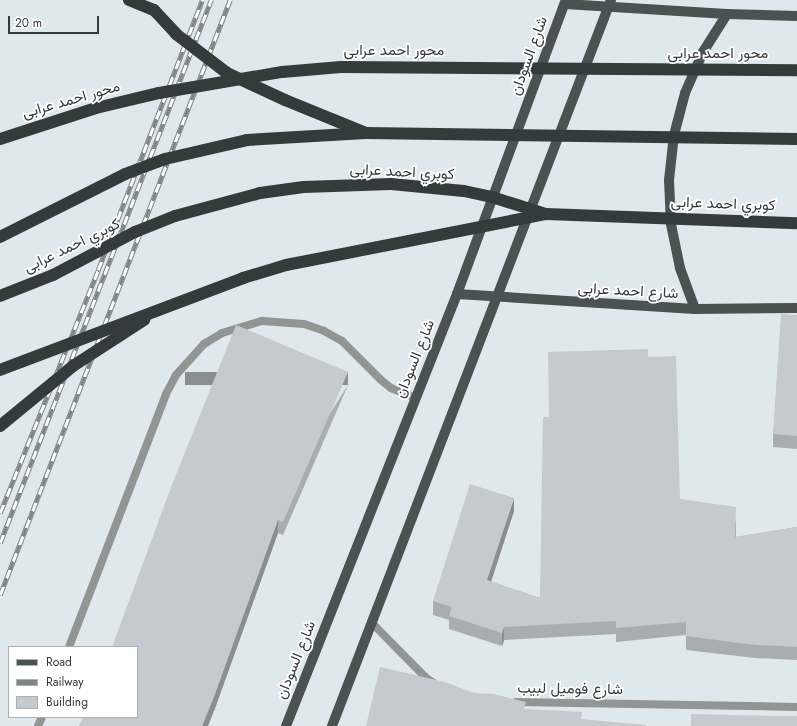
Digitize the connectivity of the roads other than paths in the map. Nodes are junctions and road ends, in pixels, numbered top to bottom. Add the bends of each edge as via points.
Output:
1 (129, 0) edge
2 (147, 0) edge
3 (566, 2) edge
4 (609, 4) edge
5 (154, 10) junction
6 (727, 14) junction
7 (797, 16) edge
8 (797, 70) edge
9 (366, 133) junction
10 (0, 139) edge
11 (797, 139) edge
12 (546, 214) junction
13 (797, 223) edge
14 (0, 237) edge
15 (457, 294) junction
16 (0, 296) edge
17 (496, 298) junction
18 (797, 308) edge
19 (695, 309) junction
20 (160, 310) junction
21 (0, 370) edge
22 (416, 398) junction
23 (0, 426) edge
24 (372, 623) junction
25 (69, 646) edge
26 (444, 689) edge
27 (508, 702) edge
28 (797, 707) edge
29 (286, 726) edge
30 (332, 726) edge

1 - 5 highway
2 - 5 highway
3 - 4 main road
3 - 15 main road, شارع السودان
4 - 6 main road
4 - 17 main road
5 - 9 highway, bridge via 176,34 227,73 255,88
6 - 7 main road
6 - 19 main road via 703,52 685,93 674,136 669,180 671,224 680,268
8 - 10 highway, محور احمد عرابى, bridge via 461,68 401,65 282,72 159,93 96,108
9 - 11 highway, bridge
9 - 14 highway, bridge via 247,140 205,147 125,174
12 - 13 highway, كوبري احمد عرابى, bridge
12 - 16 highway, كوبري احمد عرابى, bridge via 464,191 392,184 304,187 260,193 175,216 135,232 53,275
12 - 20 highway, bridge via 286,265
15 - 17 main road, شارع احمد عرابى
15 - 22 main road, شارع السودان
17 - 19 main road, شارع احمد عرابى
17 - 24 main road
18 - 19 main road, شارع احمد عرابى
20 - 21 highway, bridge
20 - 23 highway, bridge via 73,366
22 - 25 street via 391,388 342,341 304,324 262,321 222,333 204,344 176,375 166,394
22 - 29 main road, شارع السودان
24 - 26 street via 426,678
24 - 30 main road
27 - 28 street, شارع فوميل لبيب

